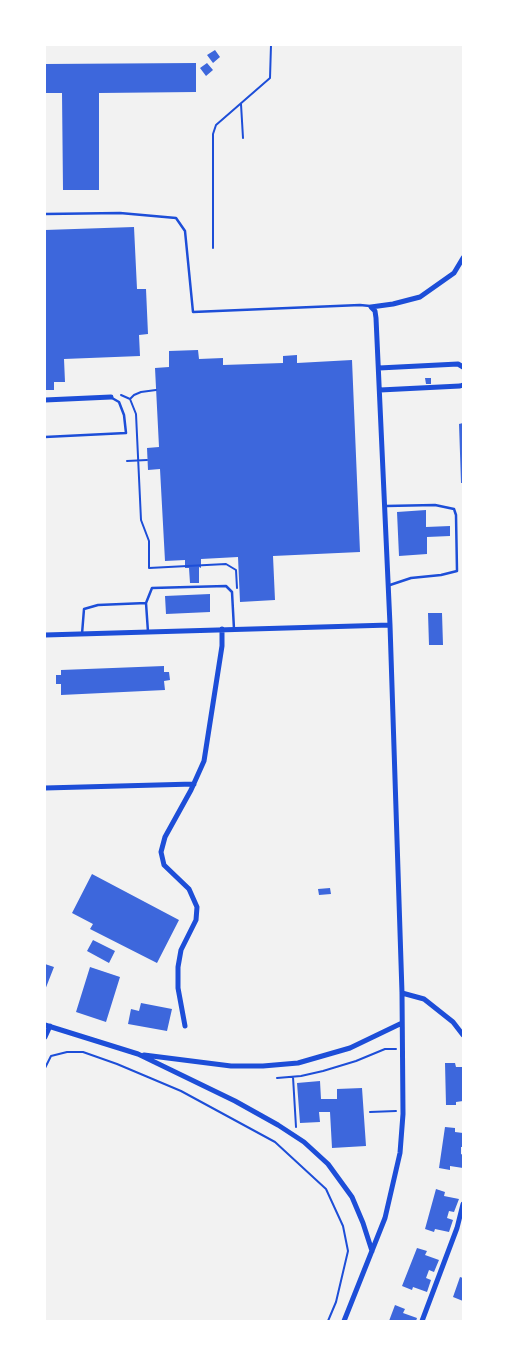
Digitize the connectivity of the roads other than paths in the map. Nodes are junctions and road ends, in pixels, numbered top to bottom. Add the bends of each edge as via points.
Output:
1 (45, 214) edge
2 (463, 258) edge
3 (371, 307) junction
4 (463, 367) edge
5 (379, 368) junction
6 (463, 385) edge
7 (380, 390) junction
8 (111, 397) joint
9 (45, 400) edge
10 (45, 437) edge
11 (385, 506) junction
12 (388, 586) junction
13 (146, 603) junction
14 (390, 625) junction
15 (222, 629) junction
16 (234, 629) junction
17 (148, 632) junction
18 (82, 634) junction
19 (45, 635) edge
20 (194, 784) junction
21 (45, 788) edge
22 (402, 992) junction
23 (402, 1023) junction
24 (48, 1026) edge
25 (185, 1026) dead end
26 (463, 1036) edge
27 (45, 1037) edge
28 (138, 1054) junction
29 (463, 1204) edge
30 (372, 1252) junction
31 (344, 1321) edge
32 (422, 1321) edge

1 - 3 lane via 120,212 176,218 185,232 193,312
2 - 3 street via 454,273 420,297
3 - 5 street via 376,318
4 - 5 street via 458,364
5 - 7 street
6 - 7 street
7 - 11 street
8 - 9 street
8 - 10 lane via 119,402 126,433
11 - 12 street
11 - 12 lane via 454,508 458,560 457,571 411,578
12 - 14 street
13 - 16 lane via 152,588 226,586 232,592
13 - 17 lane
13 - 18 lane via 98,605 84,609
14 - 16 street
14 - 22 street
15 - 16 street
15 - 17 street
15 - 20 street via 207,748
17 - 18 street
18 - 19 street
20 - 21 street
20 - 25 street via 165,837 161,852 164,865 189,889 197,908 196,920 181,950 178,967
22 - 23 street
22 - 26 street via 424,999 453,1022
23 - 28 street via 350,1048 280,1065 214,1064
23 - 30 street via 400,1153 385,1218
24 - 27 street
24 - 28 street
28 - 30 street via 236,1101 304,1142 341,1179 364,1223
29 - 32 street via 458,1228
30 - 31 street

